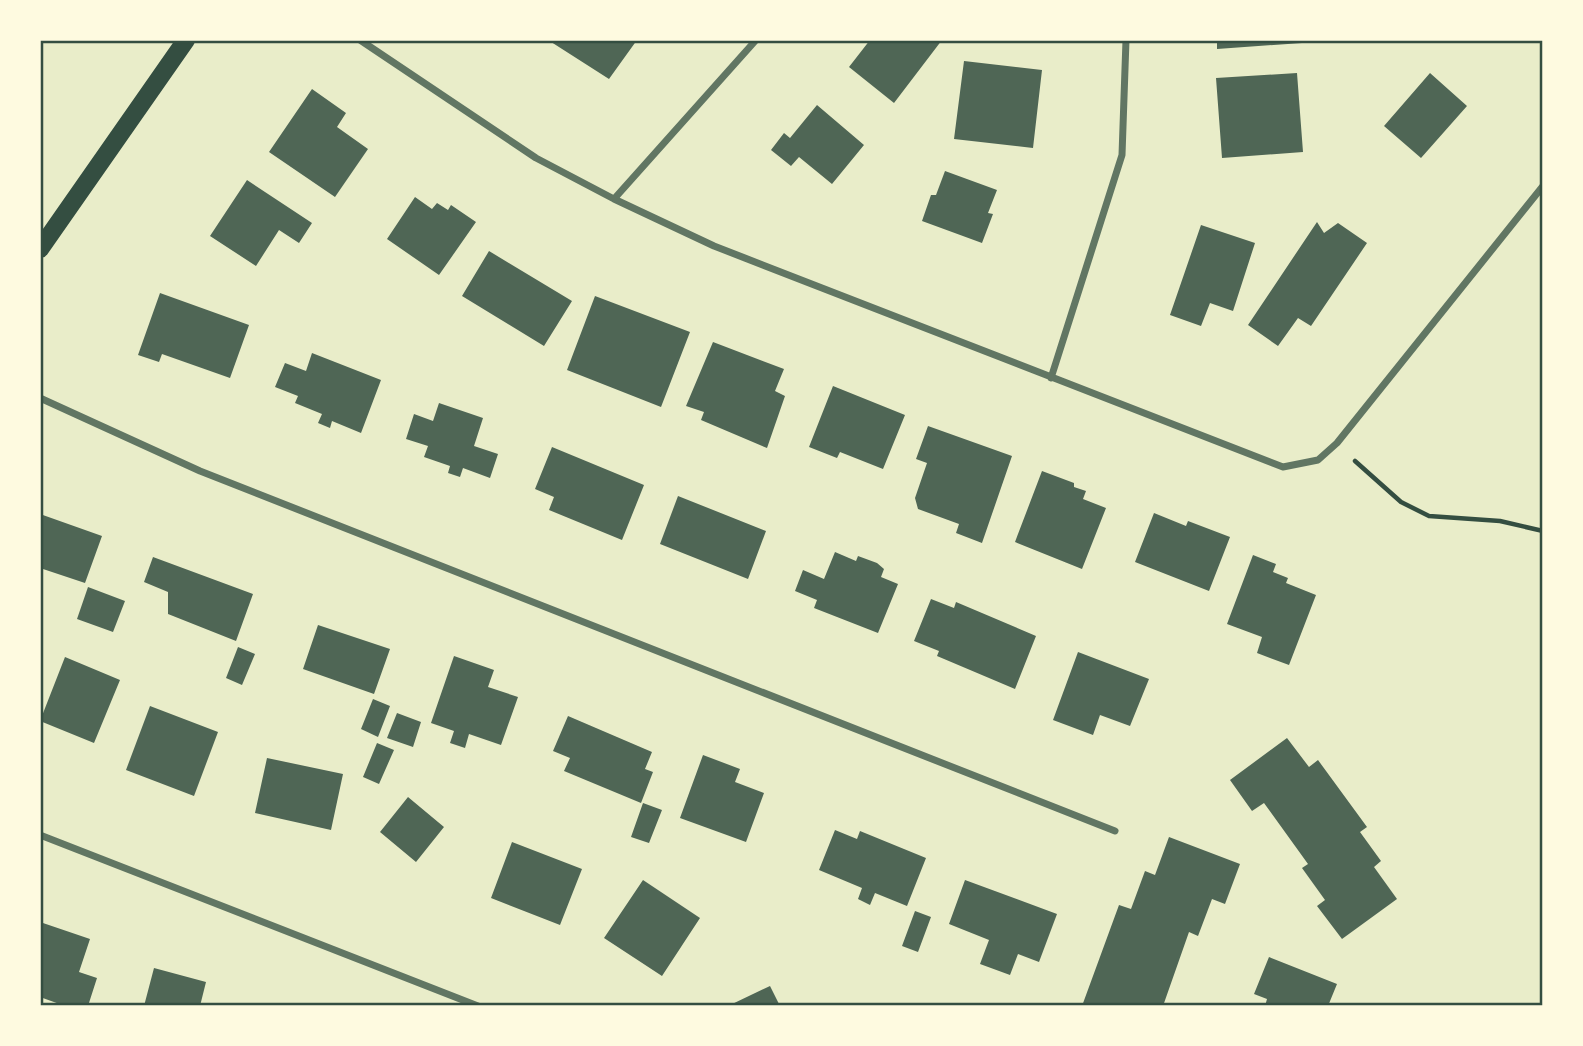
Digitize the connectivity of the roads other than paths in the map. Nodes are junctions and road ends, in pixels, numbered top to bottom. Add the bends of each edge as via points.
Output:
1 (186, 40) edge
2 (360, 40) edge
3 (756, 40) edge
4 (1126, 40) edge
5 (1543, 186) edge
6 (614, 199) junction
7 (40, 249) edge
8 (1051, 378) junction
9 (40, 398) edge
10 (1115, 831) dead end
11 (40, 835) edge
12 (478, 1006) edge

1 - 7 main road
2 - 6 street via 536,158
3 - 6 street
4 - 8 street via 1122,155
5 - 8 street via 1337,443 1318,460 1283,467
6 - 8 street via 714,246
9 - 10 street via 200,471
11 - 12 street

